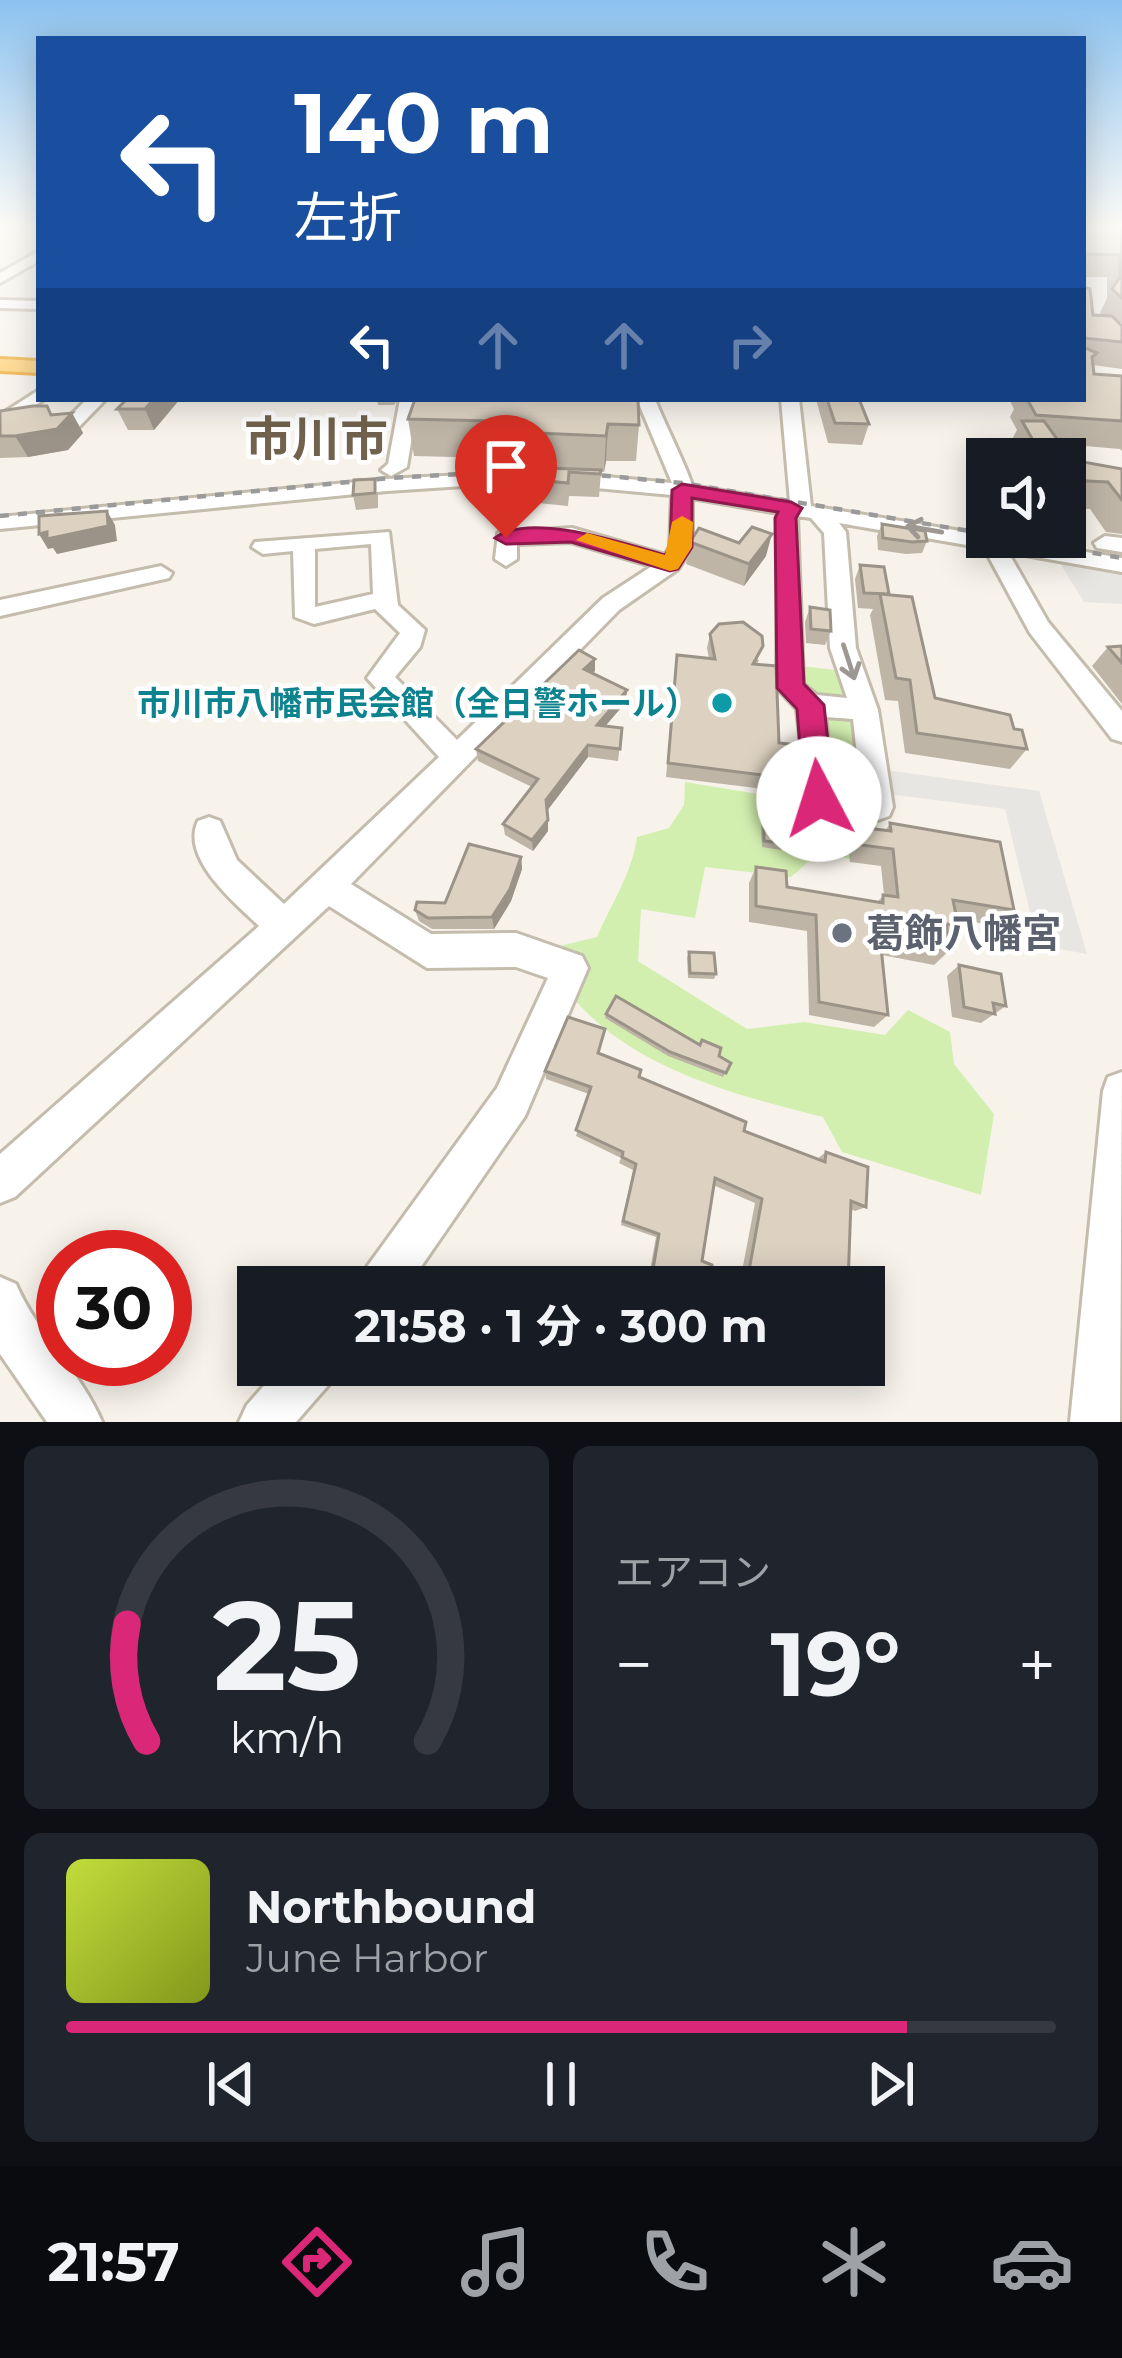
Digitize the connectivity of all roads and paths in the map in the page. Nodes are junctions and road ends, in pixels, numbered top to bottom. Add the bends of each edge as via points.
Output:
1 (0, 304) edge
2 (36, 305) edge
3 (0, 365) edge
4 (36, 367) edge
5 (36, 397) edge
6 (94, 402) edge
7 (409, 402) edge
8 (647, 402) edge
9 (790, 402) edge
10 (0, 423) edge
11 (69, 427) edge
12 (391, 470) dead end
13 (676, 476) junction
14 (803, 510) junction
15 (0, 523) edge
16 (966, 537) edge
17 (304, 543) junction
18 (263, 547) dead end
19 (1000, 558) edge
20 (1084, 558) edge
21 (506, 559) dead end
22 (670, 564) junction
23 (1122, 565) edge
24 (161, 573) dead end
25 (383, 599) junction
26 (0, 608) edge
27 (810, 705) junction
28 (865, 710) junction
29 (1122, 731) edge
30 (456, 758) junction
31 (209, 830) dead end
32 (327, 887) junction
33 (283, 926) junction
34 (1122, 1091) edge
35 (0, 1182) edge
36 (395, 1266) edge
37 (0, 1300) edge
38 (296, 1386) edge
39 (77, 1422) edge
40 (264, 1422) edge
41 (1095, 1422) edge

1 - 2 street
3 - 4 highway
5 - 10 street
6 - 11 street
7 - 12 street
8 - 13 street
9 - 14 street
13 - 14 street
13 - 15 street via 481,479
13 - 22 street via 681,547
16 -> 14 street
14 - 27 street via 785,518 790,688
14 -> 28 street via 835,532 843,648
17 - 18 street
17 - 25 street via 381,537
17 - 25 street via 303,611 314,616
19 - 29 street via 1039,627
20 - 23 street
21 - 22 street via 506,538 572,535
22 - 30 street via 611,604
24 - 26 street
25 - 30 street via 413,631 380,678
27 - 28 street
27 - 28 street via 819,799 878,806
30 - 32 street
31 - 33 street via 238,881
32 - 33 street
32 - 36 street via 427,951 516,950 570,968 511,1102
33 - 35 street
34 - 41 street
37 - 39 street via 14,1334
38 - 40 street

